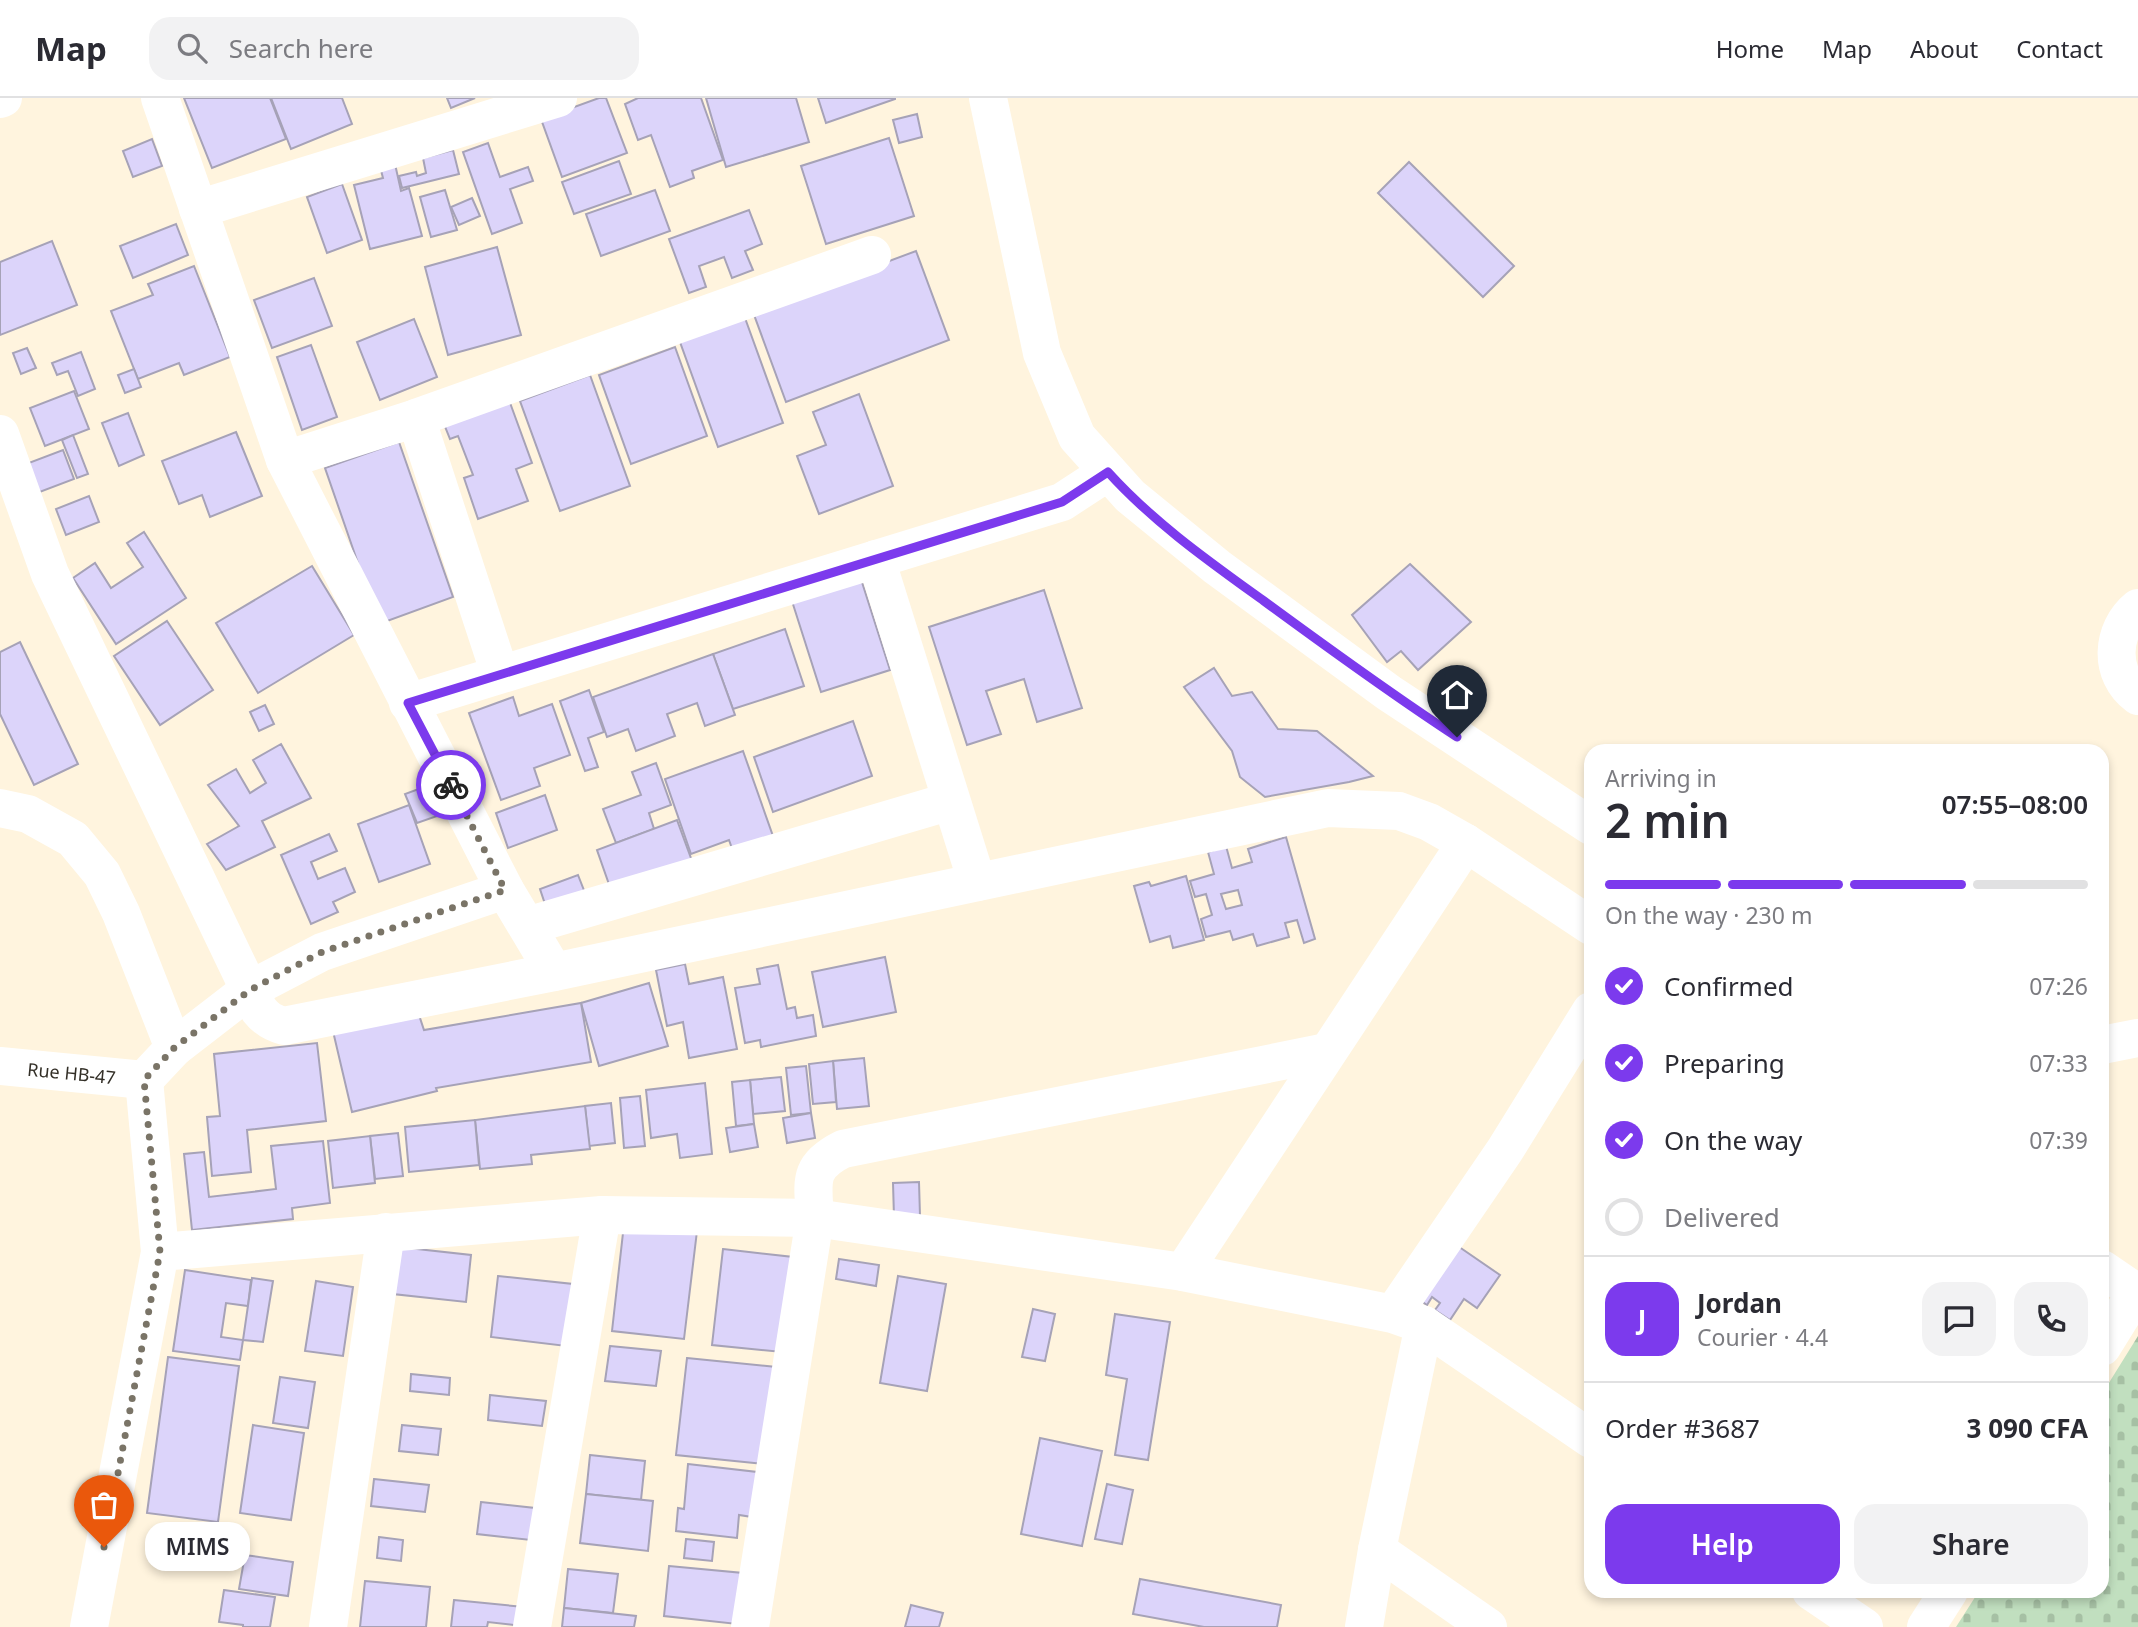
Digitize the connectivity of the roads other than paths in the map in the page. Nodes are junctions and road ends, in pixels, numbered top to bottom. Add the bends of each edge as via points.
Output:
1 (160, 98) edge
2 (558, 98) edge
3 (988, 98) edge
4 (198, 209) junction
5 (872, 255) dead end
6 (416, 418) junction
7 (0, 434) edge
8 (285, 460) junction
9 (1108, 472) junction
10 (876, 559) junction
11 (2138, 608) edge
12 (500, 674) junction
13 (2138, 696) edge
14 (408, 703) junction
15 (951, 801) junction
16 (0, 808) edge
17 (1584, 821) edge
18 (1466, 843) junction
19 (977, 882) junction
20 (505, 890) junction
21 (1584, 921) edge
22 (527, 926) junction
23 (554, 972) junction
24 (250, 990) junction
25 (1584, 1022) edge
26 (2138, 1038) edge
27 (2109, 1044) edge
28 (174, 1048) junction
29 (1327, 1052) junction
30 (0, 1066) edge
31 (144, 1080) junction
32 (601, 1215) junction
33 (815, 1218) junction
34 (386, 1232) junction
35 (160, 1252) junction
36 (1183, 1272) junction
37 (2109, 1274) edge
38 (1409, 1319) junction
39 (2109, 1336) edge
40 (1584, 1428) edge
41 (1377, 1550) junction
42 (1821, 1598) edge
43 (1945, 1598) edge
44 (89, 1627) edge
45 (328, 1627) edge
46 (532, 1627) edge
47 (750, 1627) edge
48 (1364, 1627) edge
49 (1488, 1627) edge
50 (1864, 1627) edge
51 (1926, 1627) edge

1 - 4 street
2 - 4 street
3 - 9 street via 1042,354 1077,437
4 - 8 street
5 - 6 street
6 - 8 street
6 - 12 street
7 - 24 street via 50,574
8 - 14 street
9 - 10 street via 1062,502
9 - 17 street via 1130,496 1217,567 1389,693
10 - 12 street
10 - 15 street
11 - 13 street via 2118,635 2115,654 2123,678
12 - 14 street
14 - 20 street
15 - 19 street
15 - 22 street
16 - 28 street via 28,814 74,839 102,874
18 - 19 street via 1399,811 1328,808
18 - 21 street
18 - 29 street
19 - 23 street
20 - 22 street
20 - 24 street via 322,952
22 - 23 street
23 - 24 street via 284,1026 258,1010
24 - 28 street
25 - 38 street
26 - 27 street
28 - 31 street
29 - 33 street via 843,1149 815,1171
29 - 36 street
30 - 31 street, Rue HB-47
31 - 35 street
32 - 33 street
32 - 34 street
32 - 46 street
33 - 36 street
33 - 47 street
34 - 35 street
34 - 45 street
35 - 44 street
36 - 38 street
37 - 39 street via 2136,1292
38 - 40 street
38 - 41 street
41 - 48 street
41 - 49 street
42 - 50 street
43 - 51 street

